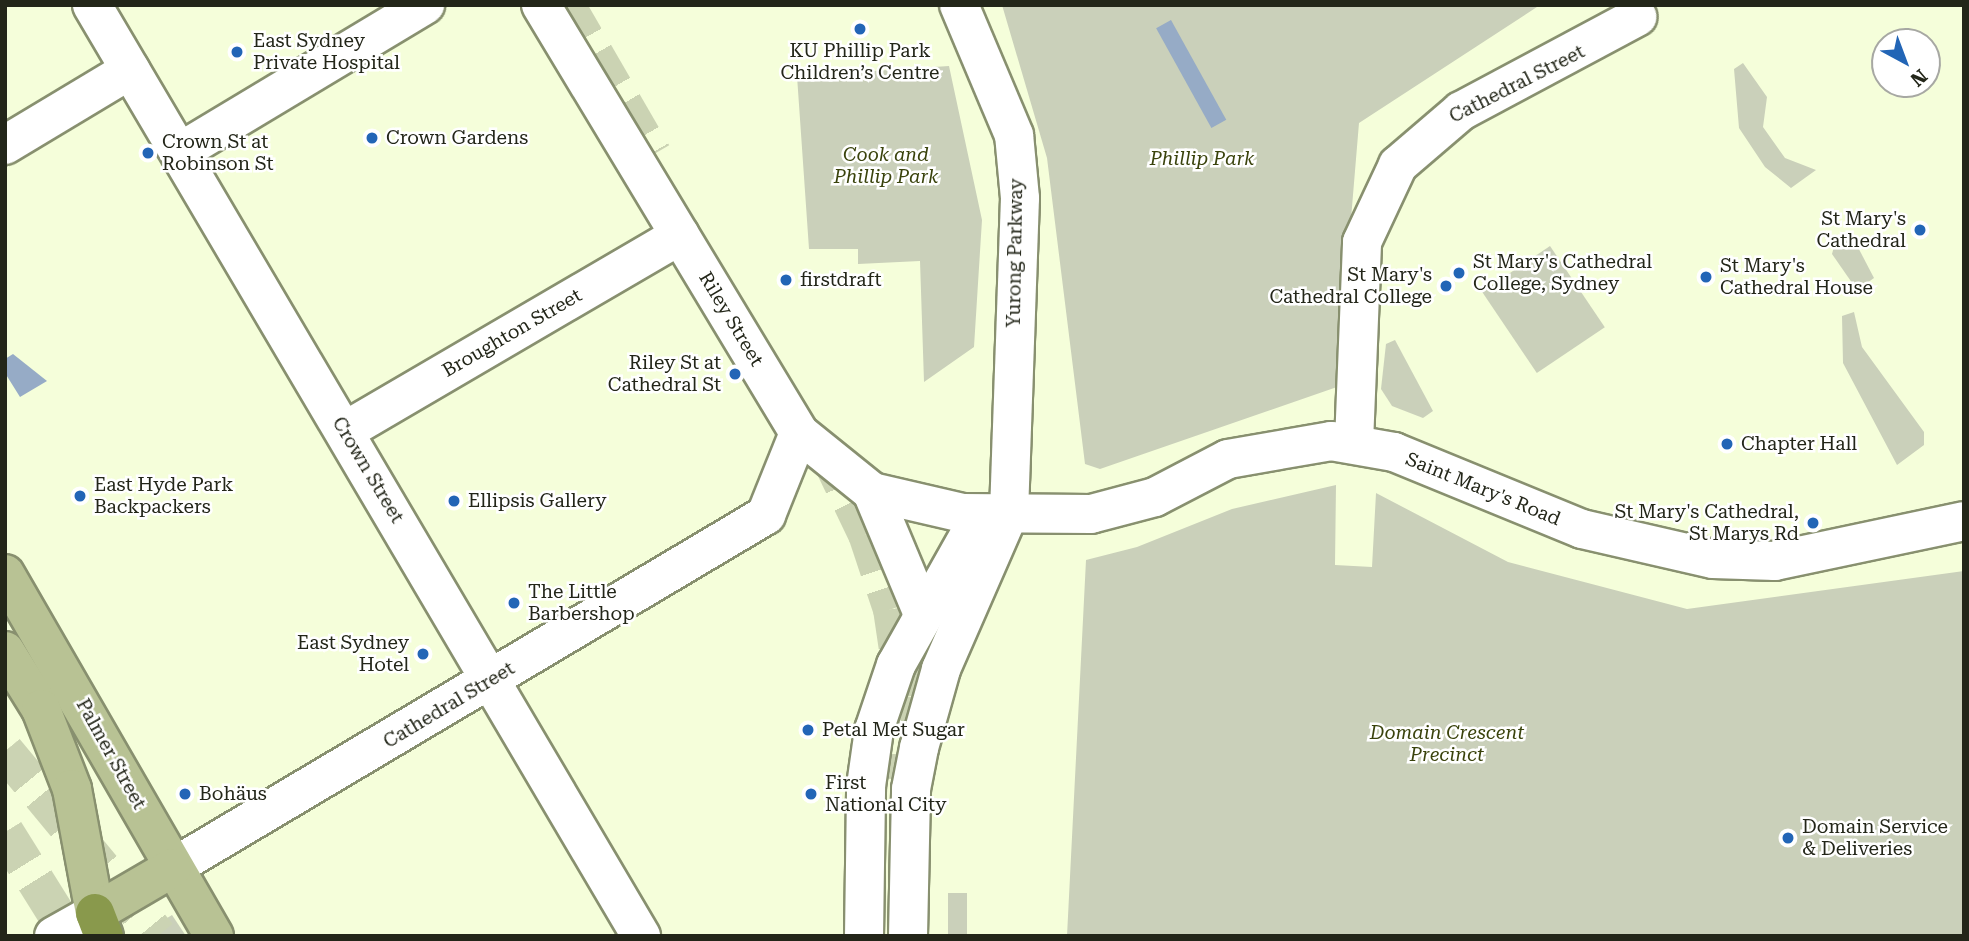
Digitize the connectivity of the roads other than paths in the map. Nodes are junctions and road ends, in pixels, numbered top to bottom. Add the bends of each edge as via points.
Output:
1 (92, 5) edge
2 (425, 5) edge
3 (541, 5) edge
4 (959, 5) edge
5 (1637, 17) dead end
6 (130, 70) junction
7 (5, 145) edge
8 (180, 152) junction
9 (680, 235) junction
10 (345, 431) junction
11 (799, 433) junction
12 (1354, 443) junction
13 (872, 492) junction
14 (995, 514) junction
15 (1964, 521) edge
16 (5, 574) edge
17 (923, 614) junction
18 (5, 651) edge
19 (492, 680) junction
20 (172, 868) junction
21 (906, 871) junction
22 (99, 924) edge
23 (54, 936) edge
24 (214, 936) edge
25 (641, 936) edge
26 (864, 936) edge
27 (888, 936) edge
28 (908, 936) edge

1 - 6 street, Crown Street
2 - 8 street
3 - 9 street, Riley Street
4 - 14 street, Yurong Parkway via 1014,135 1020,198
5 - 12 street, Cathedral Street via 1461,111 1398,165 1362,242
6 - 7 street
6 - 8 street, Crown Street
8 - 10 street, Crown Street
9 - 10 street, Broughton Street
9 - 11 street, Riley Street
10 - 19 street, Crown Street
11 - 13 street, Riley Street
11 - 19 street, Cathedral Street via 766,515
12 - 14 street, Saint Mary's Road via 1251,452 1130,507 1091,514
12 - 15 street, Saint Mary's Road via 1440,468 1583,530 1713,559 1775,561
13 - 14 street, Riley Street
13 - 17 street
14 - 17 street
14 - 21 street via 928,712 911,789
16 - 20 main road, Palmer Street via 93,717
17 - 26 street via 887,685 869,755
18 - 22 main road via 41,709 72,789
19 - 20 street, Cathedral Street
19 - 25 street, Crown Street
20 - 22 main road, Cathedral Street
20 - 24 main road, Palmer Street
21 - 27 street via 892,891
21 - 28 street
22 - 23 street, Cathedral Street

